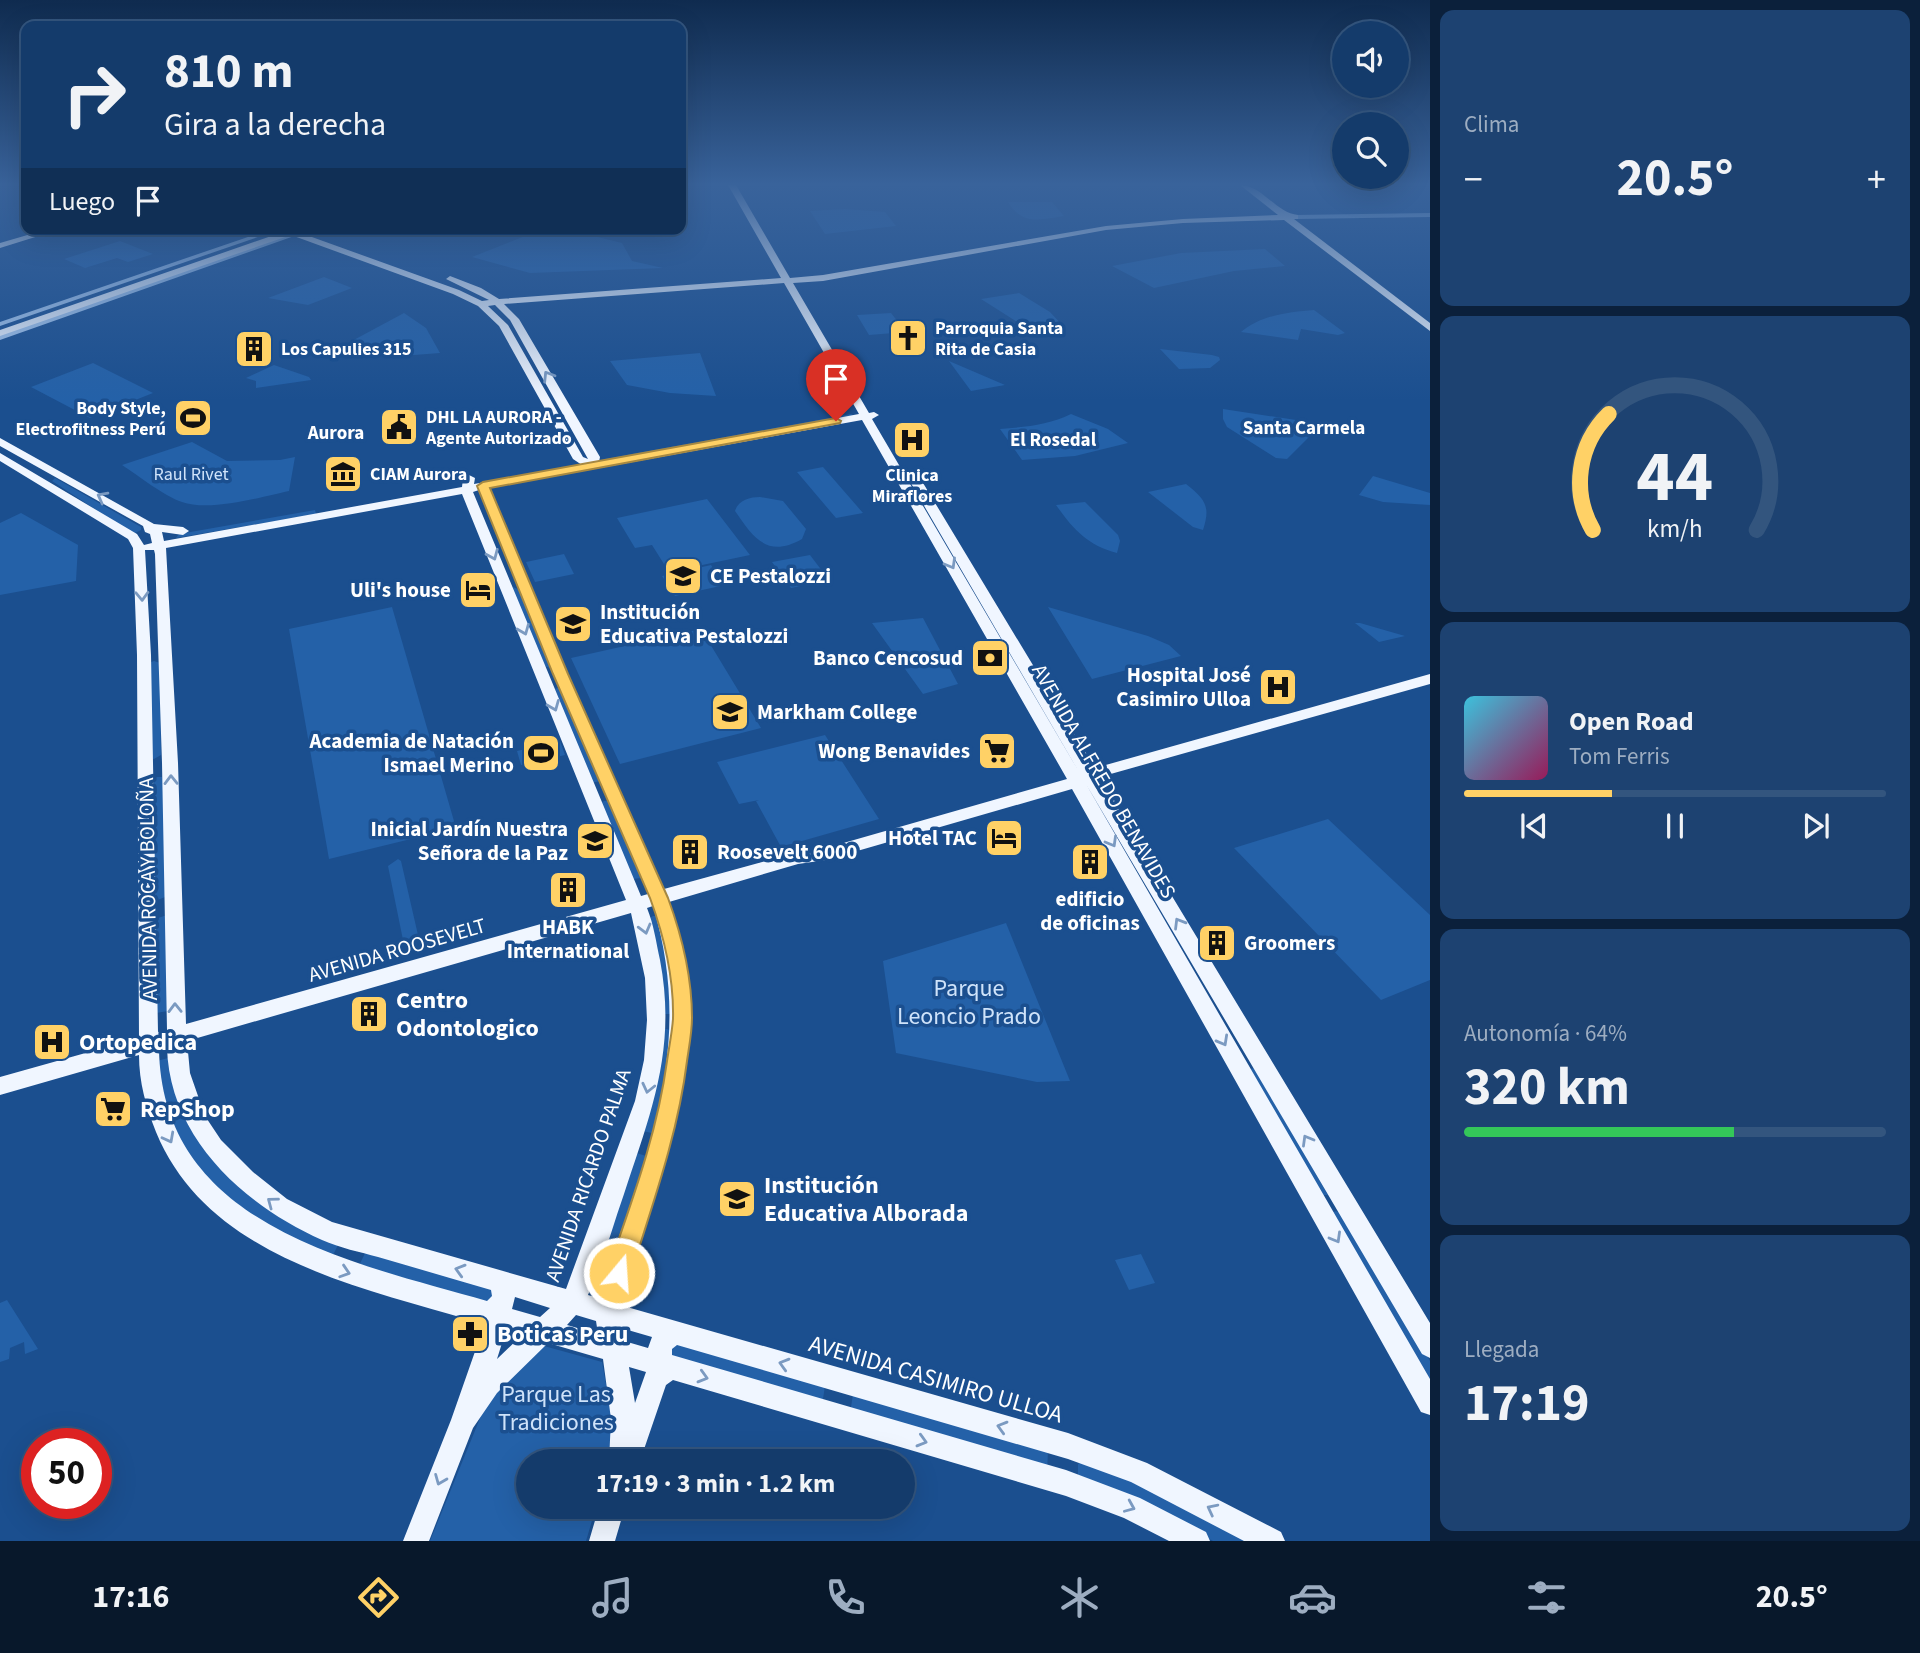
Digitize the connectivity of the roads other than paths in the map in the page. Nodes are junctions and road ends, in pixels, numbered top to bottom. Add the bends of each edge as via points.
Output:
1 (212, 257) edge
2 (220, 257) edge
3 (225, 257) edge
4 (368, 257) edge
5 (373, 257) edge
6 (778, 257) edge
7 (977, 257) edge
8 (1342, 257) edge
9 (1342, 257) edge
10 (198, 265) junction
11 (176, 276) junction
12 (793, 282) junction
13 (477, 289) junction
14 (541, 299) junction
15 (502, 305) junction
16 (485, 308) junction
17 (65, 315) junction
18 (514, 319) junction
19 (1430, 321) edge
20 (23, 325) junction
21 (0, 326) edge
22 (1430, 328) edge
23 (0, 335) edge
24 (869, 412) junction
25 (0, 441) edge
26 (0, 456) edge
27 (579, 459) junction
28 (594, 462) junction
29 (473, 485) junction
30 (158, 541) junction
31 (1430, 680) edge
32 (1081, 779) junction
33 (648, 901) junction
34 (176, 1036) junction
35 (148, 1044) junction
36 (0, 1086) edge
37 (498, 1281) junction
38 (572, 1303) junction
39 (482, 1312) junction
40 (606, 1312) junction
41 (542, 1329) junction
42 (675, 1332) junction
43 (1430, 1346) edge
44 (614, 1351) junction
45 (667, 1366) junction
46 (1430, 1403) edge
47 (464, 1420) junction
48 (624, 1449) edge
49 (629, 1449) edge
50 (608, 1519) edge
51 (416, 1541) edge
52 (602, 1541) edge
53 (1197, 1541) edge
54 (1272, 1541) edge

1 - 21 main road
2 - 10 main road
3 - 11 street
4 - 16 main road
5 - 13 main road
6 - 12 main road, AVENIDA ALFREDO BENAVIDES
7 - 12 main road via 849,280
8 - 19 main road
9 - 22 main road
10 - 11 main road
10 - 20 main road
11 - 17 street
12 - 14 main road
12 - 24 main road, AVENIDA ALFREDO BENAVIDES
13 - 14 main road
13 - 15 main road
14 - 15 main road
14 - 18 main road
15 - 16 main road
15 - 18 main road
16 - 27 main road via 503,325
17 - 20 main road
17 - 23 street
28 -> 18 main road
20 - 23 main road
24 - 28 main road
24 - 32 main road, AVENIDA ALFREDO BENAVIDES
30 -> 25 main road via 122,508
26 - 30 main road
27 - 28 main road
27 - 29 main road
28 - 29 main road
29 - 30 main road
29 - 33 main road, AVENIDA RICARDO PALMA
34 -> 30 main road, AVENIDA ROCA Y BOLOÑA via 170,763
30 -> 35 main road, AVENIDA ROCA Y BOLOÑA
31 - 32 main road, AVENIDA ROOSEVELT
32 - 33 main road, AVENIDA ROOSEVELT
43 -> 32 main road, AVENIDA ALFREDO BENAVIDES
32 -> 46 main road, AVENIDA ALFREDO BENAVIDES
33 - 34 main road, AVENIDA ROOSEVELT
33 -> 38 main road, AVENIDA RICARDO PALMA via 657,1020 654,1060 632,1140
33 - 40 main road, AVENIDA RICARDO PALMA via 669,925 682,1018 660,1148
34 - 35 main road, AVENIDA ROOSEVELT
37 -> 34 main road, AVENIDA ROCA Y BOLOÑA via 329,1232 279,1207 245,1180 196,1121 180,1073
35 - 36 main road, AVENIDA ROOSEVELT
35 -> 39 main road, AVENIDA ROCA Y BOLOÑA via 151,1087 167,1136 208,1195 232,1215 309,1259
37 - 38 main road, AVENIDA ROCA Y BOLOÑA
37 - 39 main road via 504,1300 494,1312
38 - 40 main road, AVENIDA CASIMIRO ULLOA
38 - 41 main road, AVENIDA RICARDO PALMA
39 - 41 main road, AVENIDA ROCA Y BOLOÑA
39 - 47 main road, AVENIDA RICARDO PALMA via 490,1343
40 - 42 main road, AVENIDA CASIMIRO ULLOA
40 - 44 main road, AVENIDA RICARDO PALMA
41 - 44 main road
41 - 47 main road, AVENIDA RICARDO PALMA via 488,1384
42 - 45 main road via 660,1345 660,1359
54 -> 42 main road, AVENIDA CASIMIRO ULLOA via 1138,1472 1068,1446
44 - 45 main road
44 - 48 main road, AVENIDA RICARDO PALMA via 625,1413
45 - 49 main road, AVENIDA RICARDO PALMA via 656,1377
45 -> 53 main road via 1066,1483 1131,1507
47 -> 51 main road, AVENIDA RICARDO PALMA
50 - 52 main road

